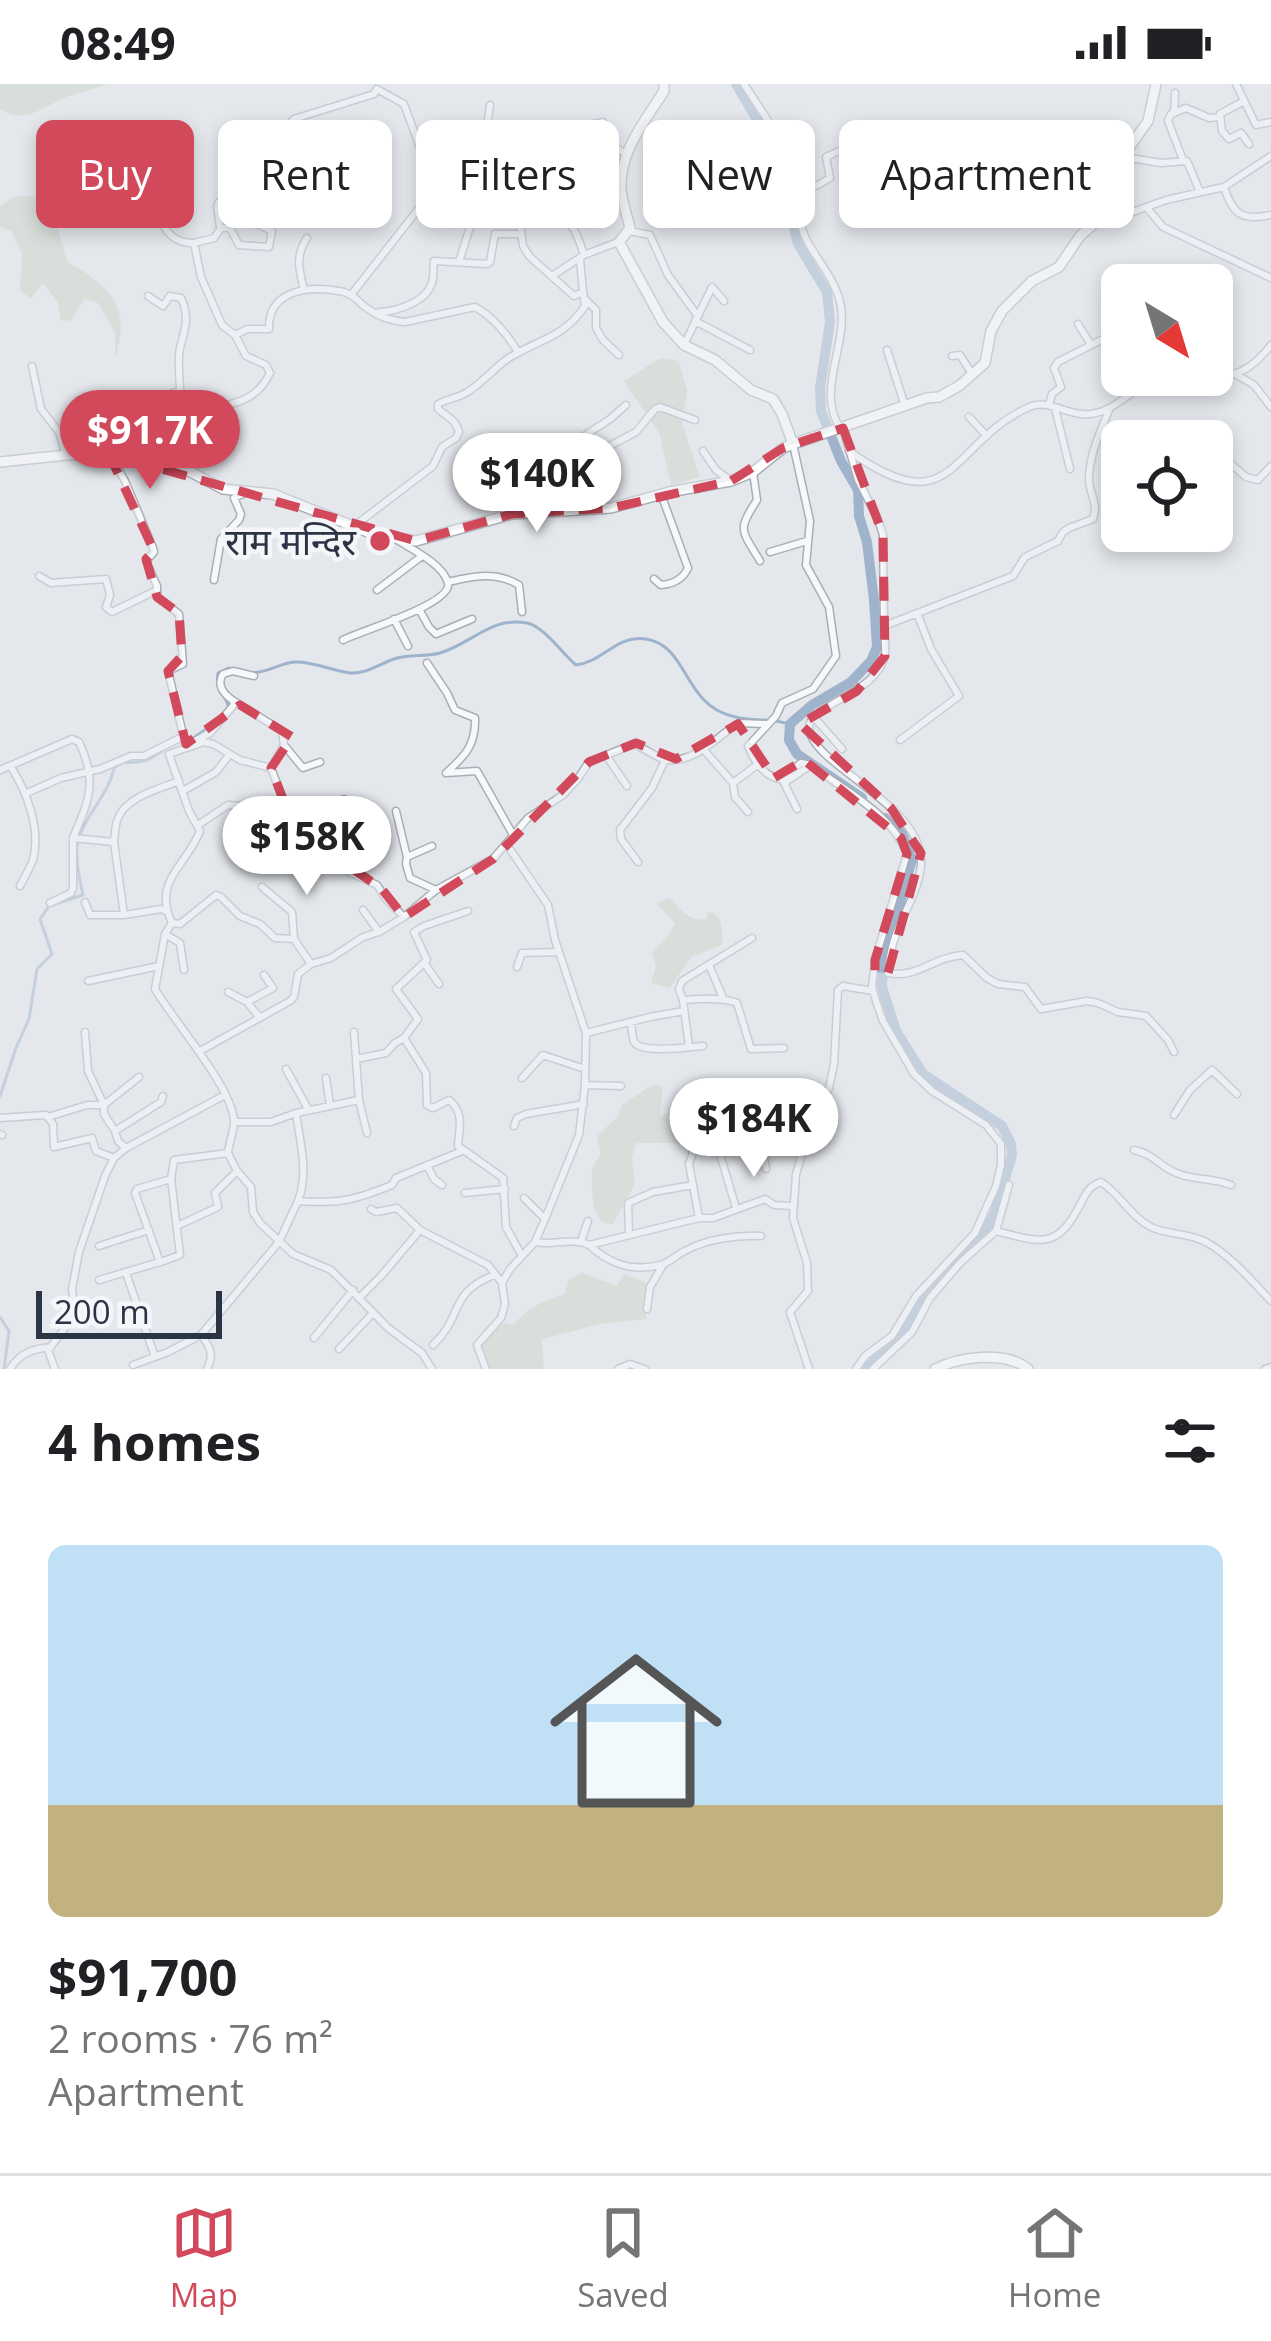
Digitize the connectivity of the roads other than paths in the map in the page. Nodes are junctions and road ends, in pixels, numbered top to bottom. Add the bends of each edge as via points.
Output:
1 (664, 84) edge
2 (744, 84) edge
3 (1156, 84) edge
4 (1236, 84) edge
5 (377, 87) edge
6 (1175, 93) dead end
7 (1244, 101) junction
8 (490, 105) dead end
9 (1174, 112) junction
10 (1220, 117) junction
11 (293, 120) edge
12 (767, 120) edge
13 (1271, 122) edge
14 (1134, 141) edge
15 (1250, 144) dead end
16 (619, 150) edge
17 (839, 150) edge
18 (626, 154) junction
19 (1271, 156) edge
20 (1134, 158) edge
21 (1183, 160) junction
22 (815, 186) edge
23 (1224, 187) junction
24 (1200, 192) junction
25 (1147, 208) junction
26 (1134, 212) edge
27 (1271, 214) edge
28 (163, 228) edge
29 (221, 228) edge
30 (230, 228) edge
31 (266, 228) edge
32 (519, 228) edge
33 (574, 228) edge
34 (801, 228) edge
35 (1089, 228) edge
36 (629, 231) junction
37 (520, 234) junction
38 (308, 238) dead end
39 (619, 242) junction
40 (194, 243) junction
41 (582, 257) junction
42 (459, 262) junction
43 (552, 276) junction
44 (1271, 278) edge
45 (304, 290) junction
46 (351, 295) junction
47 (148, 296) dead end
48 (584, 296) junction
49 (724, 301) dead end
50 (370, 311) junction
51 (696, 318) junction
52 (1078, 324) dead end
53 (235, 335) junction
54 (1101, 340) edge
55 (684, 345) junction
56 (1091, 345) junction
57 (1271, 345) edge
58 (750, 350) dead end
59 (887, 350) dead end
60 (518, 352) junction
61 (619, 356) dead end
62 (952, 356) dead end
63 (32, 366) dead end
64 (972, 374) junction
65 (1235, 374) joint
66 (1130, 396) edge
67 (626, 404) dead end
68 (905, 406) junction
69 (1052, 407) junction
70 (1271, 407) edge
71 (1109, 410) junction
72 (969, 417) dead end
73 (695, 420) dead end
74 (839, 429) junction
75 (150, 430) junction
76 (987, 436) junction
77 (793, 444) junction
78 (525, 451) dead end
79 (703, 451) dead end
80 (849, 451) junction
81 (114, 453) junction
82 (66, 455) junction
83 (0, 462) edge
84 (577, 465) junction
85 (1233, 466) edge
86 (1271, 466) edge
87 (1070, 469) dead end
88 (753, 472) junction
89 (506, 479) dead end
90 (731, 481) junction
91 (252, 490) junction
92 (661, 494) junction
93 (572, 508) junction
94 (550, 510) junction
95 (505, 516) junction
96 (353, 526) junction
97 (394, 538) junction
98 (807, 541) junction
99 (770, 552) dead end
100 (422, 556) junction
101 (760, 561) dead end
102 (39, 576) dead end
103 (654, 579) dead end
104 (214, 580) dead end
105 (448, 582) junction
106 (377, 590) dead end
107 (155, 591) junction
108 (419, 609) junction
109 (522, 612) dead end
110 (917, 613) junction
111 (394, 619) junction
112 (472, 619) dead end
113 (884, 626) junction
114 (343, 640) dead end
115 (408, 646) dead end
116 (427, 663) dead end
117 (254, 676) dead end
118 (234, 701) junction
119 (813, 716) junction
120 (769, 724) junction
121 (900, 740) dead end
122 (185, 742) junction
123 (284, 745) junction
124 (842, 749) dead end
125 (704, 750) junction
126 (230, 754) junction
127 (607, 757) junction
128 (665, 760) junction
129 (320, 762) dead end
130 (758, 765) junction
131 (811, 765) junction
132 (0, 767) edge
133 (11, 767) junction
134 (271, 768) junction
135 (90, 769) junction
136 (179, 781) junction
137 (733, 783) junction
138 (627, 786) dead end
139 (183, 791) junction
140 (27, 793) junction
141 (344, 799) dead end
142 (283, 800) junction
143 (797, 809) dead end
144 (396, 811) dead end
145 (748, 812) dead end
146 (302, 824) junction
147 (198, 825) junction
148 (512, 833) junction
149 (76, 838) junction
150 (253, 838) dead end
151 (114, 842) junction
152 (311, 842) junction
153 (507, 845) junction
154 (432, 846) dead end
155 (262, 851) junction
156 (407, 857) junction
157 (638, 862) dead end
158 (243, 864) dead end
159 (20, 886) dead end
160 (262, 886) dead end
161 (436, 890) junction
162 (85, 902) dead end
163 (50, 904) dead end
164 (363, 910) dead end
165 (166, 911) junction
166 (468, 911) dead end
167 (124, 914) junction
168 (404, 917) junction
169 (172, 923) junction
170 (379, 932) junction
171 (165, 934) junction
172 (752, 938) dead end
173 (294, 939) junction
174 (559, 952) junction
175 (311, 964) junction
176 (425, 964) junction
177 (709, 965) junction
178 (159, 966) junction
179 (518, 968) dead end
180 (184, 970) dead end
181 (881, 973) junction
182 (264, 975) dead end
183 (88, 981) dead end
184 (439, 984) dead end
185 (873, 991) junction
186 (228, 992) dead end
187 (683, 1000) junction
188 (724, 1000) junction
189 (248, 1002) junction
190 (684, 1011) junction
191 (260, 1018) junction
192 (631, 1022) junction
193 (85, 1032) dead end
194 (354, 1033) dead end
195 (586, 1033) junction
196 (404, 1038) junction
197 (703, 1046) dead end
198 (689, 1047) junction
199 (784, 1048) dead end
200 (200, 1051) junction
201 (1174, 1052) dead end
202 (356, 1058) junction
203 (286, 1069) dead end
204 (585, 1069) junction
205 (139, 1077) dead end
206 (326, 1078) dead end
207 (522, 1078) dead end
208 (585, 1085) junction
209 (621, 1086) dead end
210 (1237, 1094) dead end
211 (225, 1095) junction
212 (163, 1096) dead end
213 (359, 1100) junction
214 (584, 1104) junction
215 (104, 1105) junction
216 (330, 1106) junction
217 (308, 1109) junction
218 (296, 1114) junction
219 (1174, 1115) dead end
220 (48, 1117) junction
221 (0, 1118) edge
222 (235, 1122) junction
223 (811, 1122) junction
224 (758, 1125) junction
225 (514, 1126) dead end
226 (740, 1127) junction
227 (115, 1132) junction
228 (367, 1133) dead end
229 (126, 1148) junction
230 (1133, 1150) dead end
231 (462, 1151) junction
232 (228, 1153) junction
233 (114, 1158) junction
234 (427, 1165) junction
235 (766, 1169) dead end
236 (237, 1171) junction
237 (171, 1178) junction
238 (693, 1184) junction
239 (442, 1185) dead end
240 (1231, 1185) dead end
241 (1009, 1186) dead end
242 (505, 1189) junction
243 (465, 1193) dead end
244 (524, 1198) dead end
245 (298, 1201) junction
246 (794, 1206) junction
247 (736, 1208) junction
248 (370, 1209) dead end
249 (699, 1218) junction
250 (545, 1219) junction
251 (587, 1221) dead end
252 (177, 1226) junction
253 (149, 1230) junction
254 (420, 1230) junction
255 (996, 1232) junction
256 (629, 1235) junction
257 (761, 1236) dead end
258 (279, 1242) junction
259 (535, 1242) junction
260 (585, 1243) junction
261 (99, 1246) dead end
262 (521, 1256) junction
263 (160, 1262) junction
264 (664, 1265) junction
265 (126, 1273) junction
266 (494, 1275) junction
267 (99, 1280) dead end
268 (502, 1283) junction
269 (356, 1294) junction
270 (1271, 1301) edge
271 (647, 1310) dead end
272 (373, 1313) junction
273 (201, 1335) junction
274 (314, 1338) dead end
275 (433, 1345) dead end
276 (51, 1347) junction
277 (339, 1349) dead end
278 (154, 1355) junction
279 (133, 1365) dead end
280 (10, 1369) edge
281 (55, 1369) edge
282 (207, 1369) edge
283 (432, 1369) edge
284 (486, 1369) edge
285 (618, 1369) edge
286 (645, 1369) edge
287 (809, 1369) edge
288 (856, 1369) edge
289 (874, 1369) edge
290 (935, 1369) edge
291 (1028, 1369) edge

1 - 18 street
2 - 12 street
3 - 14 street
4 - 7 street
5 - 11 street
5 - 46 street via 404,104 438,179
6 - 9 street
7 - 10 street
7 - 13 street via 1256,124
8 - 42 street
9 - 10 street
9 - 21 street via 1168,121
10 - 15 street via 1229,140 1241,133
16 - 18 street
17 - 22 street via 826,157 830,178
18 - 36 street via 621,190
19 - 23 street
20 - 21 street
21 - 24 street
23 - 24 street
23 - 27 street via 1243,217
24 - 25 street
25 - 26 street
25 - 44 street via 1163,227
28 - 40 street
29 - 40 street
30 - 31 street via 239,245 269,247
32 - 37 street
33 - 41 street
34 - 74 street via 841,304 831,390
35 - 64 street via 1058,267 1002,311 986,363
36 - 39 street
36 - 51 street via 650,235
37 - 42 street via 494,234 487,264
37 - 43 street
38 - 45 street via 298,263
39 - 41 street
39 - 55 street via 651,304
40 - 53 street via 214,309
41 - 43 street
41 - 48 street
42 - 50 street via 434,261 431,286 407,306
43 - 48 street
45 - 46 street
45 - 53 street via 273,306 269,329
46 - 50 street
47 - 75 street via 163,306 170,296 181,298 186,321 180,391 153,399
48 - 60 street via 576,319
48 - 61 street
49 - 51 street via 712,287
50 - 60 street via 405,322 475,307
51 - 55 street
51 - 58 street
52 - 56 street
53 - 75 street via 246,356 270,373 257,393 192,422
54 - 56 street
55 - 77 street via 773,400
56 - 69 street via 1054,368 1061,387
57 - 65 street
59 - 68 street
60 - 96 street via 438,404 453,417 456,438 434,466
62 - 64 street via 960,355
63 - 82 street via 41,409
64 - 68 street via 952,392
65 - 70 street
66 - 71 street
67 - 84 street via 578,440
68 - 74 street
69 - 71 street via 1076,415
69 - 76 street via 1030,406
69 - 87 street
71 - 110 street via 1093,450 1093,519 1025,557 1013,576
72 - 76 street
73 - 84 street via 660,407 636,432
74 - 77 street
74 - 80 street
75 - 81 street
76 - 80 street via 939,479 903,482
77 - 88 street
77 - 98 street
78 - 94 street
79 - 90 street
80 - 113 street via 883,535
81 - 82 street
81 - 91 street via 187,470 224,489
81 - 107 street via 153,548 146,561
82 - 83 street
84 - 93 street
85 - 86 street via 1258,480
88 - 90 street
88 - 101 street via 757,500 742,529
89 - 95 street
90 - 92 street
91 - 96 street
91 - 104 street via 234,498 241,514 221,539
92 - 93 street via 611,508
92 - 103 street via 688,568 669,584
93 - 94 street
94 - 95 street
95 - 97 street via 416,541
96 - 97 street
97 - 100 street
98 - 99 street
98 - 120 street via 806,565 829,607 836,656 813,689 782,703
100 - 105 street
100 - 106 street
102 - 107 street via 51,583 102,577 112,612
105 - 108 street via 445,596
105 - 109 street via 479,575 513,580
107 - 122 street via 179,614 183,664 168,671
108 - 111 street
108 - 112 street via 436,634
110 - 113 street
110 - 121 street via 960,694
111 - 114 street
111 - 115 street
113 - 119 street via 885,656 869,681
116 - 148 street via 455,710 475,718 471,748 446,772 477,770
117 - 118 street via 223,674 221,689
118 - 122 street via 210,733
118 - 123 street via 282,731
119 - 124 street
119 - 181 street via 814,741 891,808 921,853
120 - 125 street via 739,723
120 - 130 street via 748,743
122 - 126 street
122 - 135 street
122 - 136 street via 169,754
123 - 129 street via 303,769
123 - 134 street
125 - 128 street
125 - 137 street
126 - 134 street
126 - 139 street
127 - 128 street via 634,744
127 - 138 street
127 - 148 street via 589,762 563,795
128 - 157 street via 620,830
130 - 131 street via 781,778
130 - 137 street
131 - 143 street via 784,783
131 - 181 street via 888,824 907,854 875,960
132 - 133 street
133 - 135 street via 72,739
133 - 140 street
134 - 142 street
135 - 140 street
135 - 149 street
136 - 139 street
136 - 151 street via 123,809
137 - 145 street
139 - 147 street
140 - 159 street via 33,859
141 - 146 street via 334,819 318,806
142 - 146 street
142 - 147 street via 228,806
144 - 156 street
146 - 152 street
147 - 165 street via 197,840 167,882
148 - 153 street
149 - 151 street
149 - 163 street via 74,888
150 - 155 street
151 - 167 street
152 - 155 street via 278,868
152 - 168 street via 329,864 377,885
153 - 161 street
153 - 174 street via 548,905
154 - 156 street
155 - 158 street
156 - 161 street via 410,878
160 - 173 street via 292,912
161 - 168 street
162 - 167 street via 90,915
164 - 170 street
165 - 167 street
165 - 169 street
166 - 176 street via 415,932
168 - 170 street
169 - 171 street
169 - 173 street via 216,896 275,938
170 - 175 street
171 - 178 street
171 - 180 street via 180,943
172 - 177 street
173 - 175 street
174 - 179 street via 522,953
174 - 195 street
175 - 191 street via 298,974 294,997
176 - 184 street
176 - 196 street via 396,989 418,1019
177 - 187 street via 682,981
177 - 188 street
178 - 183 street
178 - 200 street via 154,989
181 - 185 street
181 - 201 street via 908,975 963,955 987,978 1025,987 1042,1009 1087,1001 1147,1016
182 - 189 street via 273,988
185 - 223 street via 838,990 830,1088
185 - 288 street via 914,1074 986,1125 1001,1144 1001,1166 975,1233
186 - 189 street
187 - 188 street
187 - 190 street
188 - 199 street via 736,1004 751,1049
189 - 191 street
190 - 192 street
190 - 198 street
191 - 200 street
192 - 195 street
192 - 198 street via 636,1045
193 - 215 street via 88,1071
194 - 202 street
195 - 204 street
196 - 202 street via 386,1053
196 - 231 street via 426,1073 427,1105 449,1100 457,1108
197 - 198 street
200 - 211 street
202 - 213 street
203 - 217 street
204 - 207 street via 542,1054
204 - 208 street
205 - 215 street
206 - 216 street
208 - 209 street
208 - 214 street
210 - 219 street via 1212,1070
211 - 222 street
211 - 229 street
212 - 227 street
213 - 216 street
213 - 228 street
214 - 225 street via 526,1114
214 - 250 street
215 - 220 street
215 - 227 street
216 - 217 street
217 - 218 street
218 - 222 street
218 - 245 street via 304,1187
220 - 221 street
220 - 233 street via 54,1147 92,1138 96,1151
222 - 232 street
223 - 224 street via 794,1116
223 - 246 street
224 - 226 street
224 - 235 street
226 - 238 street via 696,1144 688,1165
226 - 247 street via 737,1146 720,1154
227 - 229 street
229 - 233 street
230 - 240 street via 1183,1176
231 - 234 street
231 - 242 street via 501,1175
232 - 236 street
232 - 237 street via 175,1160
233 - 276 street via 79,1252 74,1307
234 - 239 street
234 - 245 street via 355,1199
236 - 252 street via 215,1192 218,1207
236 - 258 street via 252,1189 254,1214
237 - 252 street
237 - 253 street via 136,1191
238 - 249 street
238 - 256 street via 628,1203
241 - 255 street
242 - 243 street
242 - 262 street via 506,1227
244 - 250 street
245 - 258 street
246 - 247 street via 765,1199
246 - 287 street via 808,1291 790,1312
247 - 249 street
248 - 254 street via 397,1208
249 - 256 street
250 - 259 street
251 - 260 street
252 - 263 street via 180,1255
253 - 261 street
253 - 263 street
254 - 266 street
254 - 269 street
255 - 270 street via 1053,1239 1088,1187 1101,1181 1151,1227 1206,1242
255 - 289 street via 960,1263 912,1332
256 - 260 street
257 - 264 street via 712,1241
258 - 269 street
258 - 273 street
259 - 260 street
259 - 262 street
260 - 264 street via 624,1267
262 - 268 street
263 - 265 street
264 - 271 street
265 - 267 street
265 - 278 street
266 - 268 street
266 - 275 street via 461,1296
268 - 284 street via 501,1318 477,1345
269 - 272 street
269 - 274 street
272 - 277 street
272 - 283 street
273 - 278 street
273 - 282 street via 211,1351
276 - 280 street via 34,1348
276 - 281 street
278 - 279 street
285 - 286 street
290 - 291 street via 996,1357

